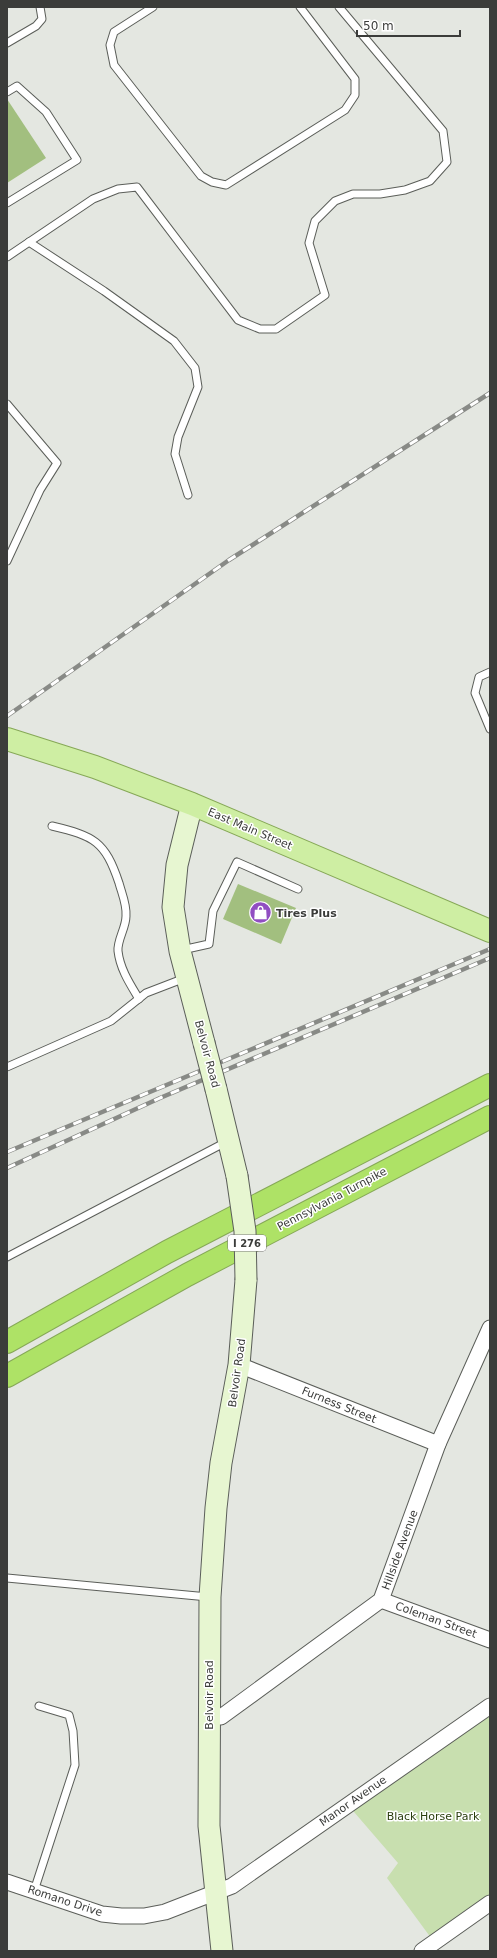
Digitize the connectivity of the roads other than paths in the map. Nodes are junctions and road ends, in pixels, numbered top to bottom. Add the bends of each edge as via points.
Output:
1 (40, 7) edge
2 (153, 7) edge
3 (300, 7) edge
4 (339, 7) edge
5 (145, 9) edge
6 (7, 43) edge
7 (7, 92) edge
8 (7, 203) edge
9 (29, 242) junction
10 (7, 257) edge
11 (7, 404) edge
12 (188, 495) dead end
13 (7, 561) edge
14 (490, 672) edge
15 (490, 729) edge
16 (12, 741) edge
17 (192, 804) junction
18 (52, 826) dead end
19 (298, 889) dead end
20 (489, 930) edge
21 (180, 951) junction
22 (187, 977) junction
23 (138, 999) junction
24 (7, 1068) edge
25 (490, 1085) edge
26 (490, 1116) edge
27 (229, 1141) junction
28 (7, 1257) edge
29 (490, 1328) edge
30 (7, 1342) edge
31 (239, 1366) junction
32 (7, 1376) edge
33 (438, 1444) junction
34 (7, 1578) edge
35 (210, 1597) junction
36 (382, 1600) junction
37 (490, 1640) edge
38 (39, 1706) dead end
39 (490, 1706) edge
40 (209, 1716) junction
41 (7, 1882) edge
42 (34, 1891) junction
43 (215, 1893) junction
44 (490, 1903) edge
45 (222, 1951) edge
46 (422, 1951) edge

1 - 6 lane via 42,19 36,26
2 - 5 lane
3 - 5 lane via 355,79 355,95 345,110 226,185 201,176 114,65 110,45 114,32
4 - 9 lane via 442,131 447,162 430,181 405,190 380,194 353,194 335,200 315,221 309,243 326,295 276,329 260,330 238,320 136,187 118,189 93,199
7 - 8 lane via 17,86 46,112 77,160
9 - 10 lane
9 - 12 lane via 174,341 195,368 198,387 178,437 175,454
11 - 13 lane via 56,463 40,490
14 - 15 lane via 479,677 475,693
16 - 17 main road, East Main Street via 95,767
17 - 20 main road, East Main Street
17 - 21 street, Belvoir Road via 176,865 174,889 174,913
18 - 23 lane via 88,836 105,850 109,857 126,914 118,950 128,982
19 - 21 lane via 237,862 213,911 209,944
21 - 22 street, Belvoir Road
22 - 23 lane via 146,992
22 - 27 street, Belvoir Road, bridge
23 - 24 lane via 111,1022
25 - 30 highway, I 276 via 167,1252
26 - 32 highway, Pennsylvania Turnpike / I 276 via 187,1275
27 - 28 lane
27 - 31 street, Belvoir Road, bridge via 245,1231 246,1280
29 - 33 street, Hillside Avenue
31 - 33 street, Furness Street
31 - 35 street, Belvoir Road via 216,1501
33 - 36 street, Hillside Avenue
34 - 35 lane
35 - 40 street, Belvoir Road
36 - 37 street, Coleman Street
36 - 40 street, Hillside Avenue via 221,1717
38 - 42 lane via 69,1715 73,1731 75,1765
39 - 43 street, Manor Avenue via 232,1886
40 - 43 street, Belvoir Road via 209,1826
41 - 42 street, Romano Drive
42 - 43 street, Romano Drive via 102,1914 121,1916 144,1916 165,1912
43 - 45 street, Belvoir Road
44 - 46 street

